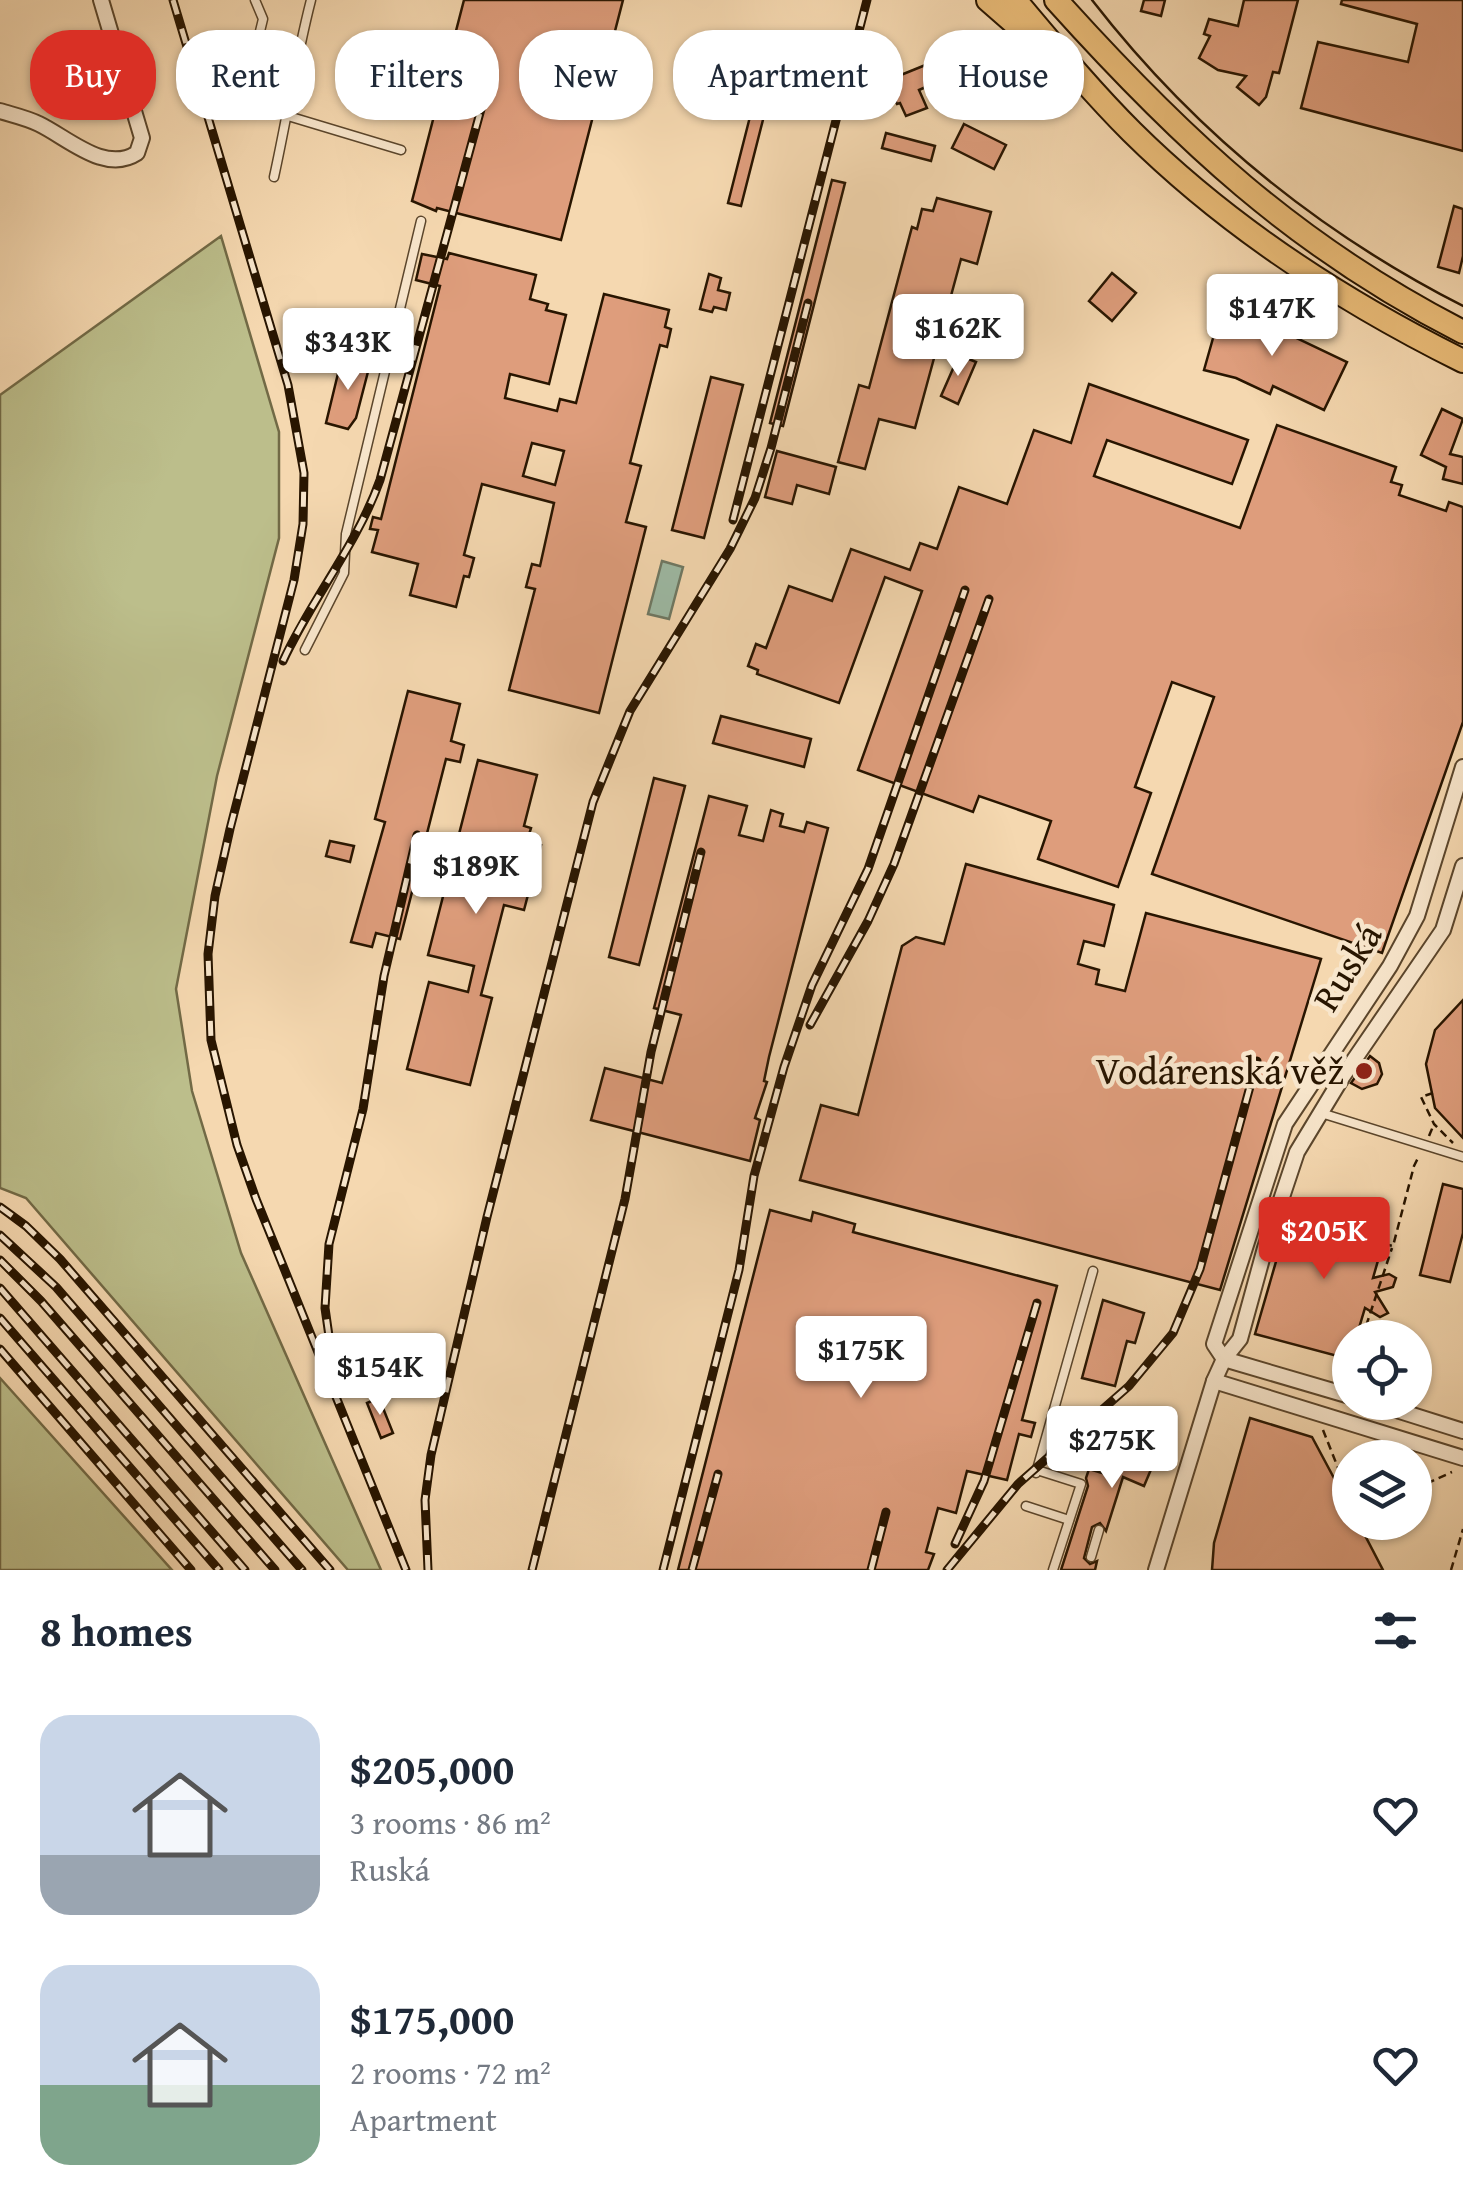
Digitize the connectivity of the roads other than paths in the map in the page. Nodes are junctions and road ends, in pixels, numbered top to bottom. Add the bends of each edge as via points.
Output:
1 (101, 0) edge
2 (255, 0) edge
3 (311, 0) edge
4 (988, 0) edge
5 (1015, 0) edge
6 (1056, 0) edge
7 (1072, 0) edge
8 (259, 30) edge
9 (303, 30) edge
10 (1094, 92) junction
11 (1154, 106) junction
12 (0, 111) edge
13 (287, 120) edge
14 (301, 120) edge
15 (401, 150) dead end
16 (274, 177) dead end
17 (421, 221) dead end
18 (1463, 332) edge
19 (1463, 361) edge
20 (305, 650) dead end
21 (1463, 768) edge
22 (1463, 866) edge
23 (1321, 1112) junction
24 (1462, 1157) edge
25 (1092, 1271) dead end
26 (1224, 1360) junction
27 (1214, 1381) junction
28 (1332, 1391) edge
29 (1428, 1420) edge
30 (1463, 1431) edge
31 (1463, 1458) edge
32 (1026, 1506) dead end
33 (1069, 1520) junction
34 (1099, 1530) dead end
35 (1091, 1557) dead end
36 (1054, 1570) edge
37 (1156, 1570) edge

1 - 12 street via 142,138 137,153 120,160 88,152 42,125
2 - 8 lane
3 - 9 lane
4 - 10 highway
5 - 10 highway
6 - 11 highway
7 - 11 highway
10 - 19 highway via 1170,168 1250,233 1395,327
11 - 18 highway via 1291,226
13 - 16 lane
14 - 15 lane
17 - 20 lane via 346,534 344,573
21 - 26 street, Ruská via 1416,916 1285,1124 1214,1344
22 - 23 street, Ruská via 1443,930
23 - 24 lane
23 - 26 street, Ruská via 1297,1152 1240,1340
25 - 33 lane via 1037,1471 1081,1484
26 - 27 street, Ruská
26 - 28 street
27 - 31 street
27 - 37 street, Ruská
29 - 30 street
32 - 33 lane
33 - 36 lane
34 - 35 lane

